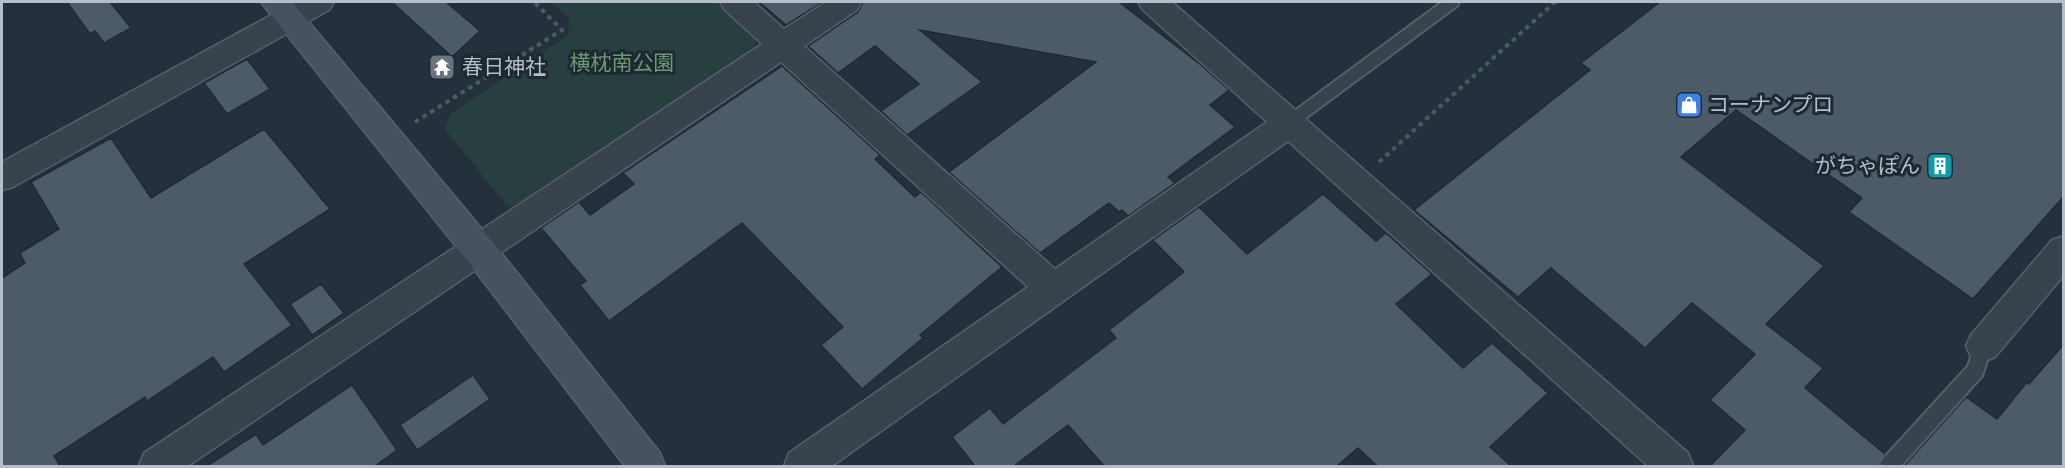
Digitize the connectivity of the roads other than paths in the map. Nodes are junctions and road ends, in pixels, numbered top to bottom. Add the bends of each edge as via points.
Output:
1 (319, 2) edge
2 (735, 2) edge
3 (847, 2) edge
4 (1153, 2) edge
5 (1452, 2) edge
6 (283, 10) edge
7 (783, 46) junction
8 (1290, 123) junction
9 (2, 177) edge
10 (479, 250) junction
11 (2064, 250) edge
12 (1054, 289) junction
13 (1983, 346) joint
14 (157, 466) edge
15 (647, 466) edge
16 (802, 466) edge
17 (1675, 466) edge
18 (1889, 466) edge

1 - 6 street
2 - 7 street
3 - 7 street
4 - 8 street
5 - 8 lane
6 - 9 street
6 - 10 street
7 - 10 street
7 - 12 street
8 - 12 street
8 - 17 street
10 - 14 street
10 - 15 street
11 - 13 street
12 - 16 street
13 - 18 lane via 1976,370

